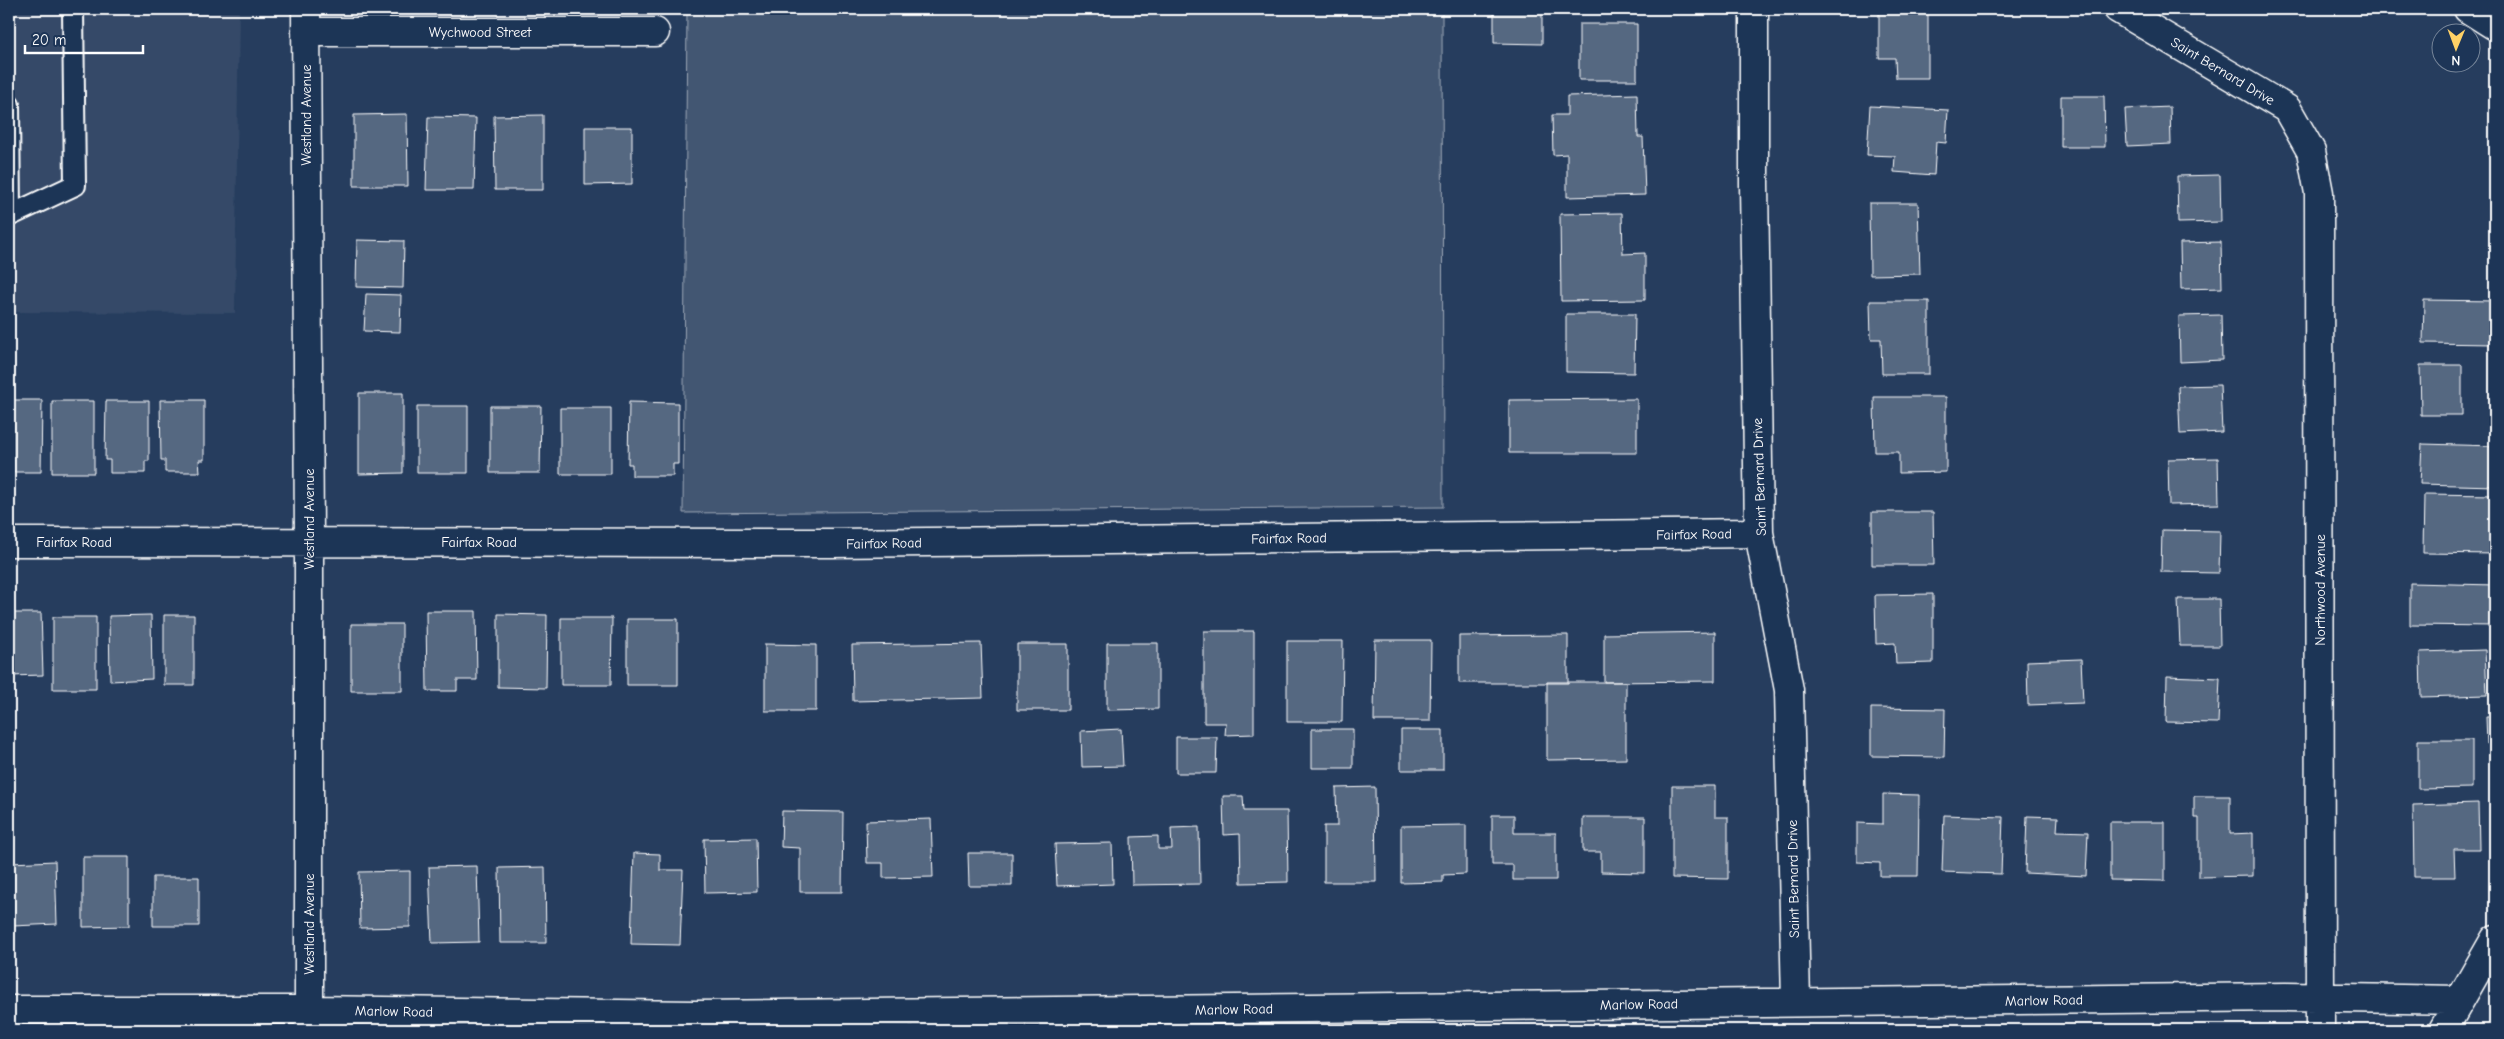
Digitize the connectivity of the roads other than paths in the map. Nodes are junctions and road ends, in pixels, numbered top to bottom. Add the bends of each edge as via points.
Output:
1 (73, 9) edge
2 (1754, 9) edge
3 (2118, 9) edge
4 (2468, 9) edge
5 (306, 20) edge
6 (2495, 26) edge
7 (654, 32) dead end
8 (9, 105) edge
9 (2311, 151) joint
10 (9, 215) edge
11 (1759, 534) junction
12 (9, 542) edge
13 (309, 542) junction
14 (2495, 939) edge
15 (2321, 998) junction
16 (2460, 1000) junction
17 (1796, 1002) junction
18 (9, 1010) edge
19 (309, 1020) edge
20 (2320, 1030) edge
21 (2443, 1030) edge

1 - 10 lane via 75,186
2 - 11 main road, Saint Bernard Drive
3 - 9 main road, Saint Bernard Drive via 2287,109
4 - 6 main road
5 - 7 main road, Wychwood Street
5 - 13 main road, Westland Avenue
8 - 10 lane
9 - 15 main road, Northwood Avenue via 2320,193
11 - 13 main road, Fairfax Road via 832,543
11 - 17 main road, Saint Bernard Drive via 1789,690
12 - 13 main road, Fairfax Road
13 - 19 main road, Westland Avenue
14 - 16 main road
15 - 16 main road, Marlow Road
15 - 17 main road, Marlow Road
15 - 20 main road, Northwood Avenue
16 - 21 main road
17 - 19 main road, Marlow Road
18 - 19 main road, Marlow Road

